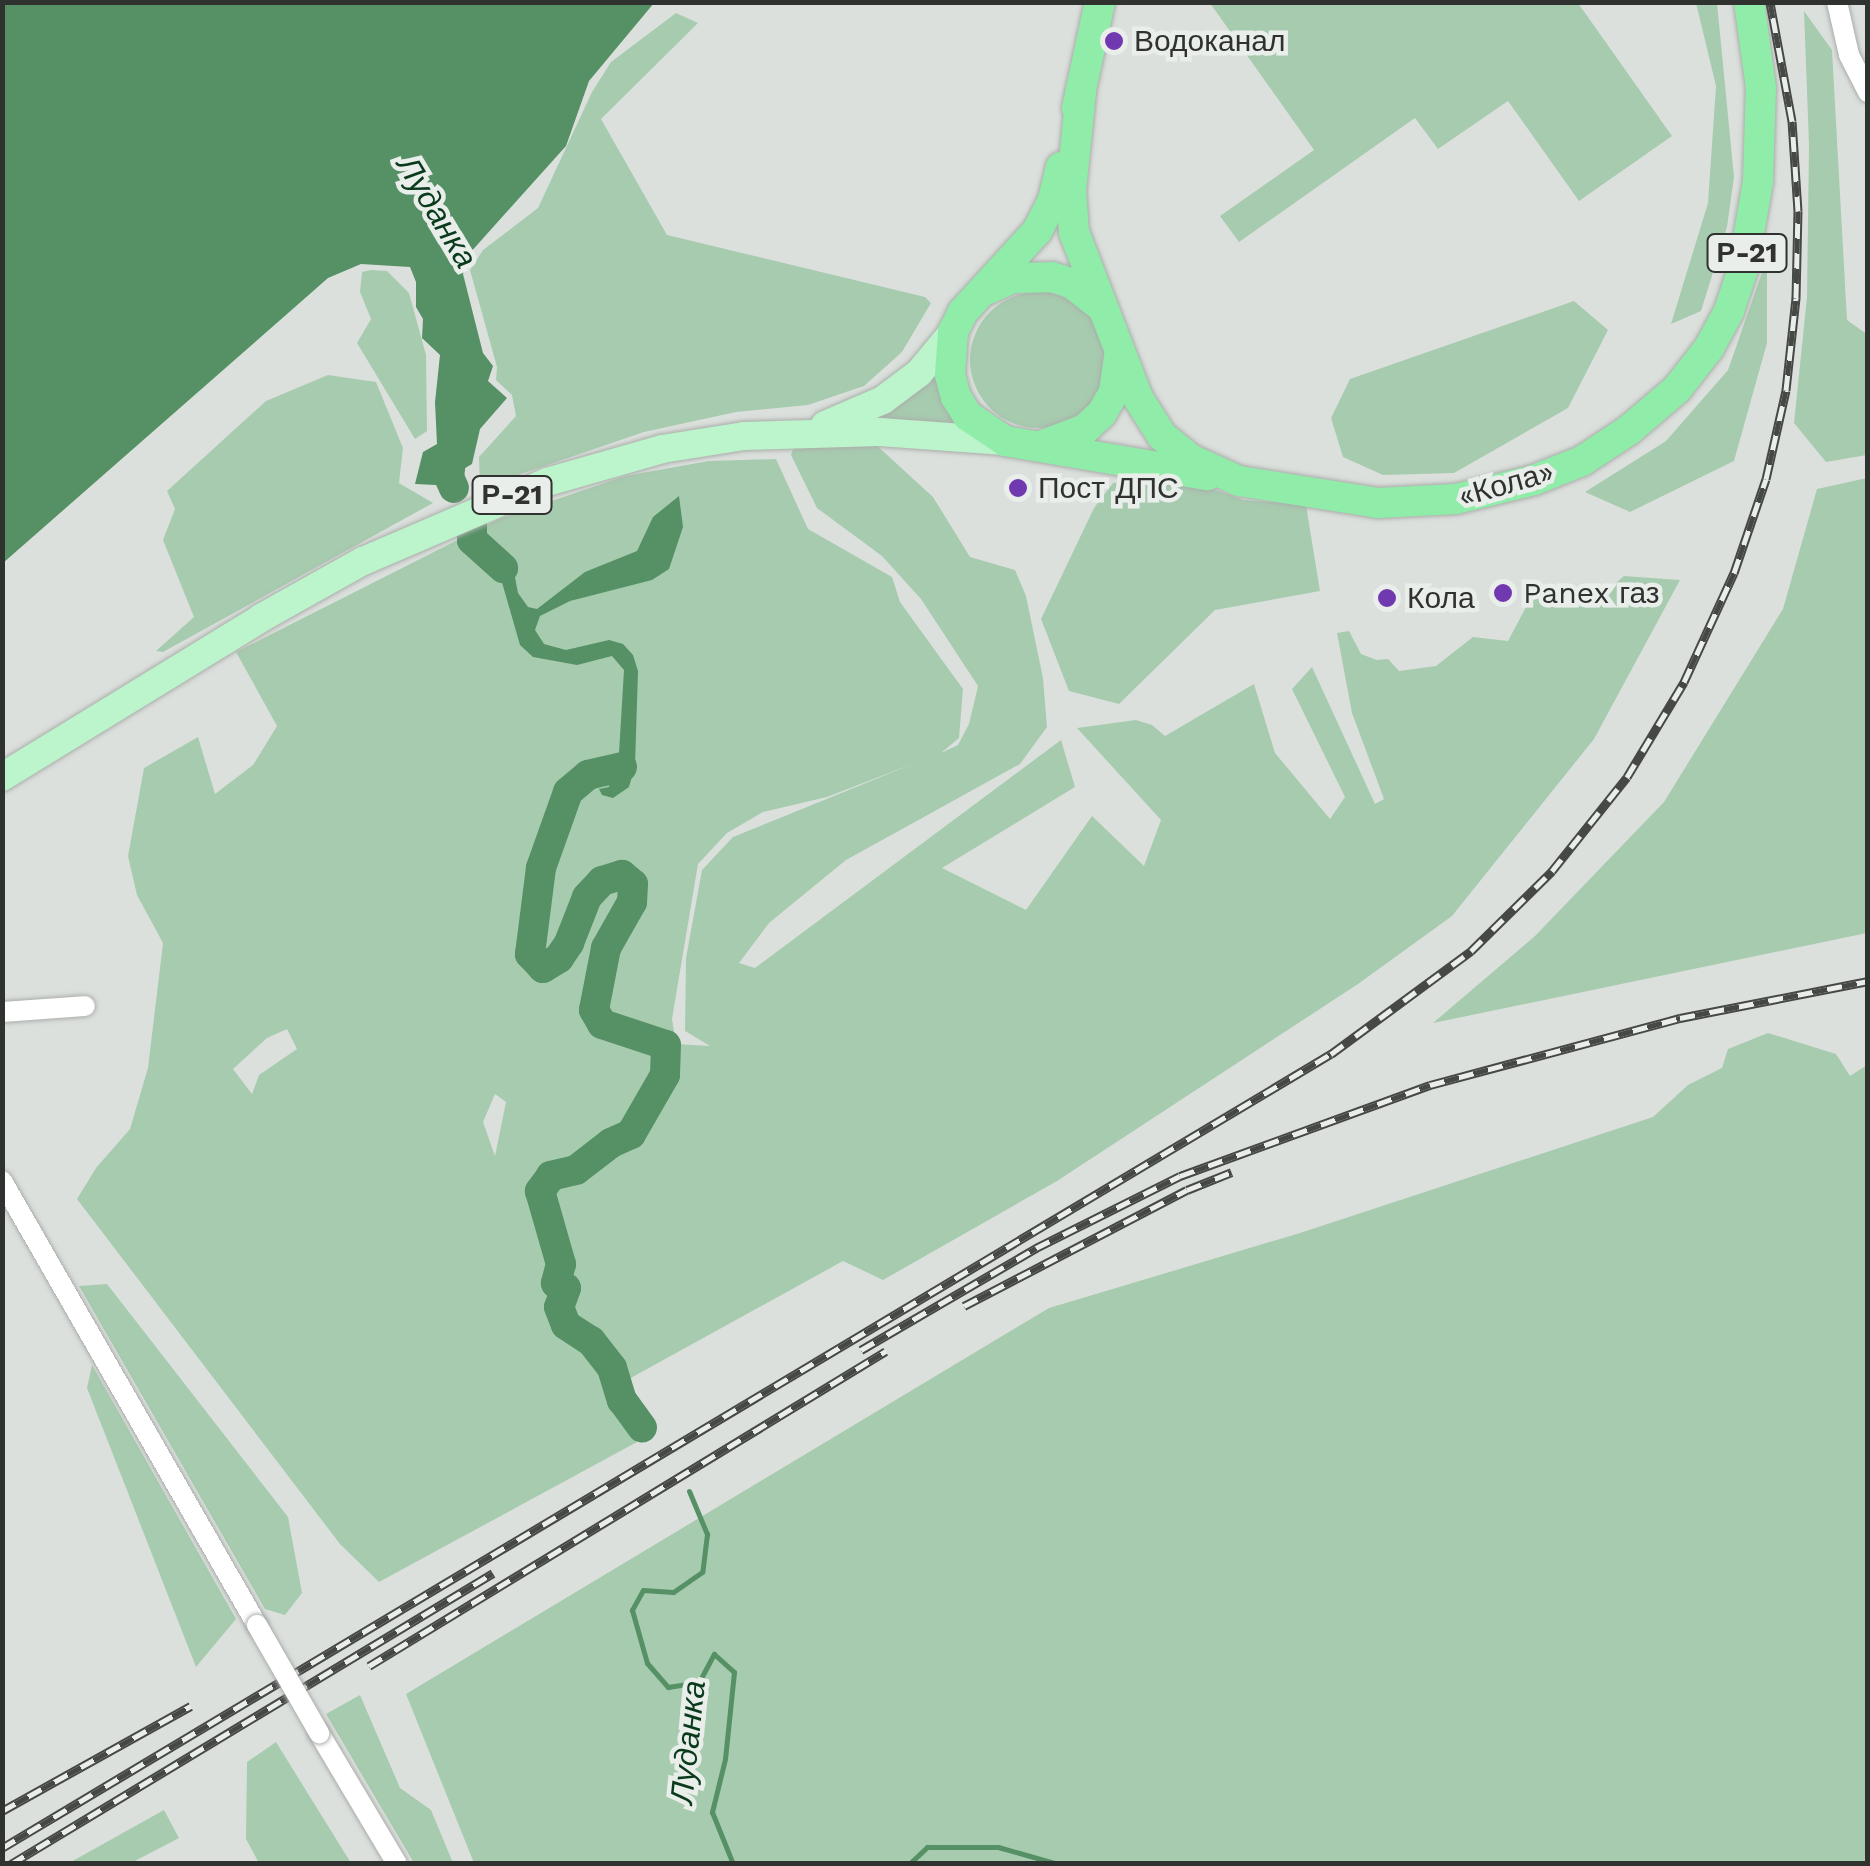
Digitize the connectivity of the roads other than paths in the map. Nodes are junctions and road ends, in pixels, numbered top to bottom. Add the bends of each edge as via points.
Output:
1 (1100, 2) edge
2 (1749, 2) edge
3 (1837, 2) edge
4 (1081, 92) junction
5 (1868, 92) edge
6 (978, 296) junction
7 (1102, 308) junction
8 (953, 332) junction
9 (1118, 345) junction
10 (800, 432) junction
11 (1005, 441) junction
12 (1040, 446) junction
13 (1240, 481) junction
14 (2, 778) edge
15 (86, 1006) dead end
16 (2, 1012) edge
17 (2, 1182) edge
18 (397, 1864) edge

1 - 4 highway, Р-21
2 - 13 highway, «Кола» / Р-21 via 1762,131 1752,229 1729,311 1677,389 1582,460 1456,500 1378,503
3 - 5 street via 1849,55
4 - 6 highway, Р-21 via 1045,218
4 - 7 highway, Р-21 via 1071,191 1074,232
6 - 7 highway via 1012,278 1052,277
6 - 8 highway, Р-21
7 - 9 highway, Р-21
8 - 10 main road, Р-21 via 919,373 883,400
8 - 11 highway, Р-21 via 949,356 956,396 968,416
9 - 12 highway, Р-21 via 1114,392 1102,413 1064,441
9 - 13 highway, «Кола» / Р-21 via 1138,398 1162,436 1190,459
10 - 11 main road, Р-21
10 - 14 main road, Р-21 via 703,442 620,460 445,522 261,618
11 - 12 highway, Р-21
12 - 13 highway, Р-21
15 - 16 street
17 - 18 street, bridge

